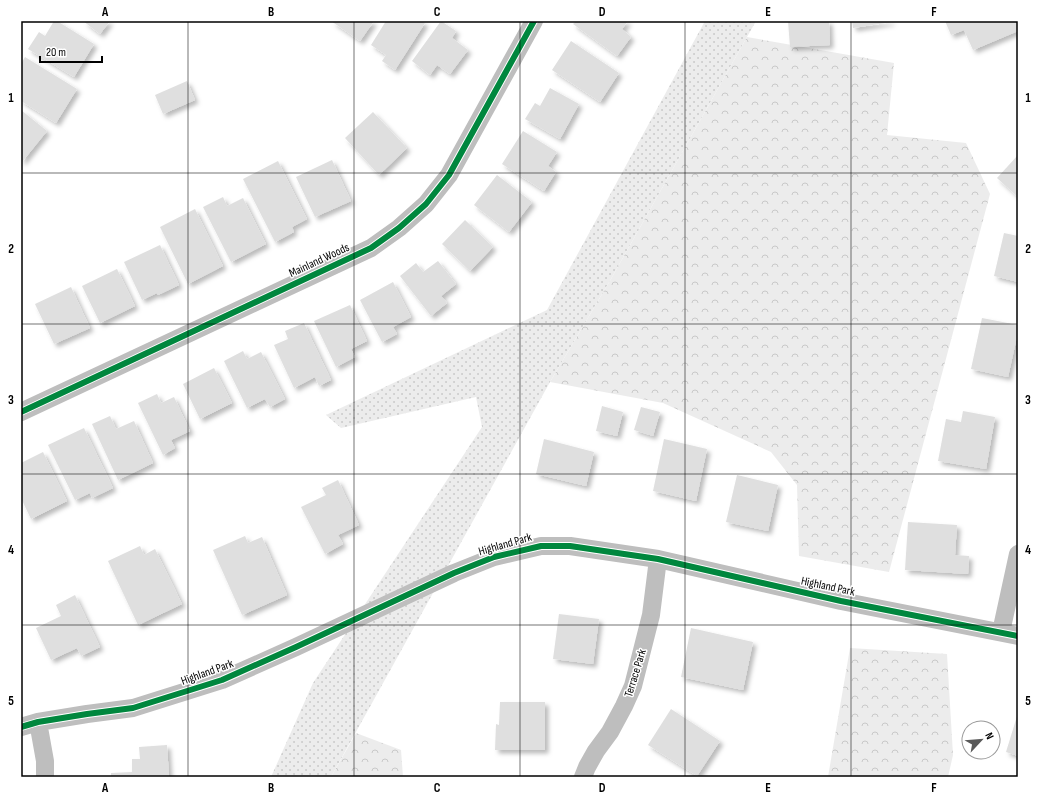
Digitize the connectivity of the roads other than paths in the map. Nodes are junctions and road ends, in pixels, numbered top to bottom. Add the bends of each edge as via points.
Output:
1 (534, 21) edge
2 (21, 412) edge
3 (1018, 554) edge
4 (658, 559) junction
5 (1009, 634) edge
6 (29, 724) edge
7 (45, 777) edge
8 (583, 777) edge

1 - 2 street, Mainland Woods via 449,175 426,204 399,228 371,248
3 - 5 street
4 - 5 street, Highland Park via 841,601
4 - 6 street, Highland Park via 570,546 541,546 494,557 222,680 133,708
4 - 8 street, Terrace Park via 651,615 633,686
6 - 7 street via 45,761

